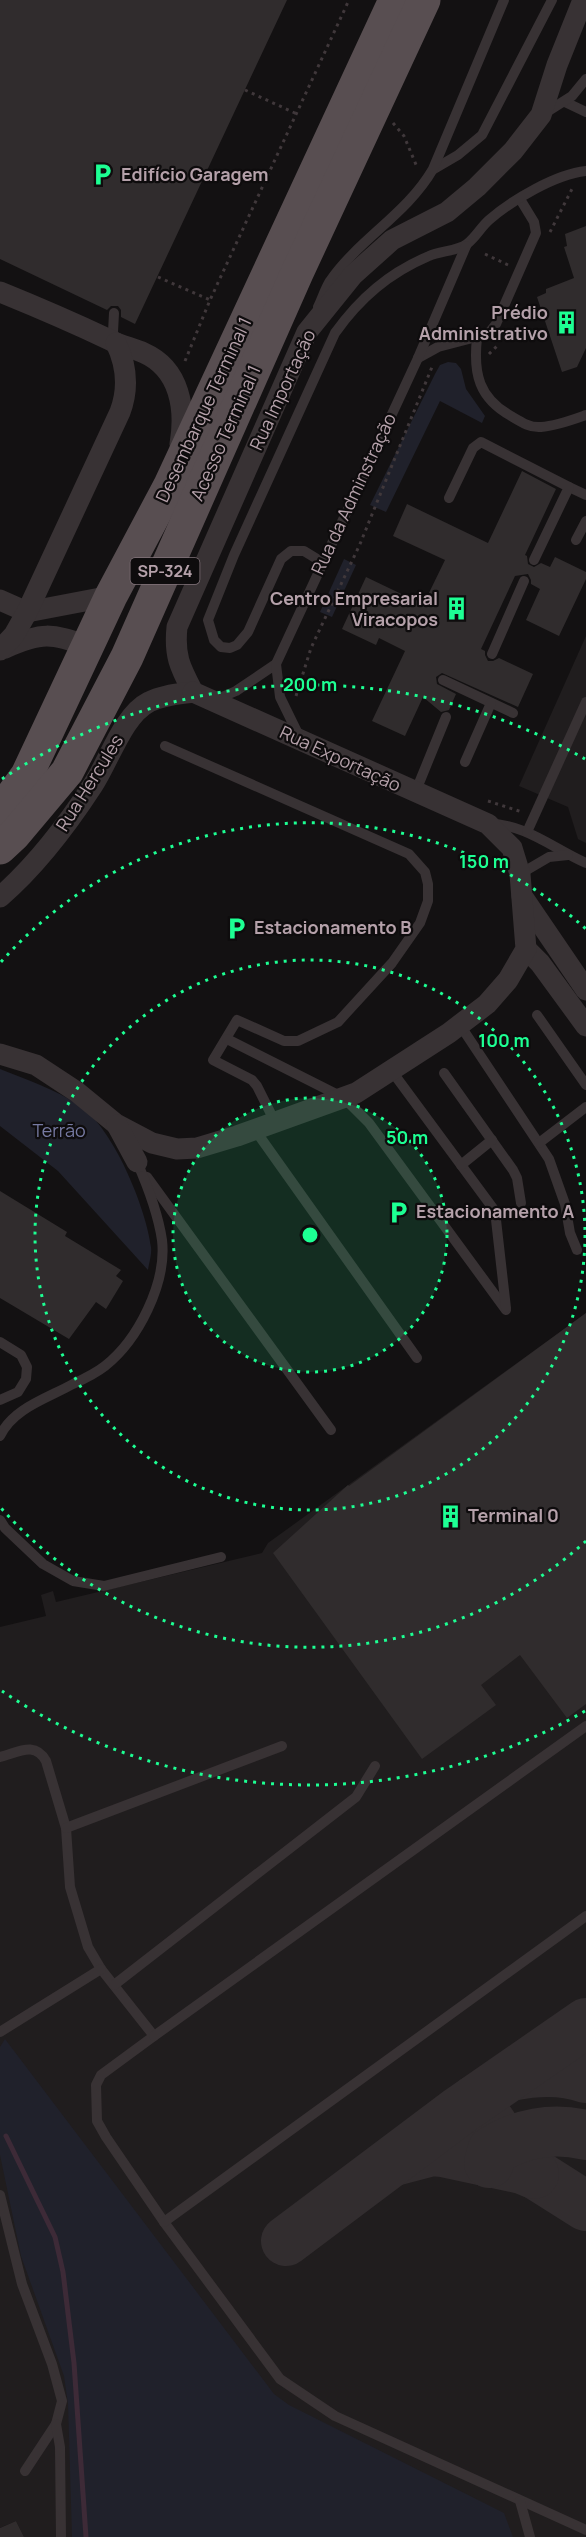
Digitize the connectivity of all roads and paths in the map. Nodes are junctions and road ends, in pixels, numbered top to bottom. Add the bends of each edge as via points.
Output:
1 (350, 0) edge
2 (395, 0) edge
3 (424, 0) edge
4 (504, 0) edge
5 (552, 0) edge
6 (583, 0) edge
7 (586, 78) edge
8 (246, 90) dead end
9 (565, 102) junction
10 (586, 112) edge
11 (297, 114) junction
12 (541, 115) junction
13 (433, 170) junction
14 (586, 171) edge
15 (520, 199) junction
16 (466, 246) junction
17 (485, 254) dead end
18 (518, 269) dead end
19 (158, 277) dead end
20 (0, 292) edge
21 (210, 300) junction
22 (114, 313) dead end
23 (307, 332) junction
24 (477, 338) junction
25 (116, 343) junction
26 (418, 358) junction
27 (435, 361) dead end
28 (175, 383) junction
29 (586, 415) edge
30 (170, 485) junction
31 (569, 487) junction
32 (586, 495) edge
33 (449, 498) dead end
34 (586, 521) edge
35 (576, 540) dead end
36 (534, 560) dead end
37 (322, 562) junction
38 (524, 580) dead end
39 (111, 596) junction
40 (0, 600) edge
41 (27, 612) junction
42 (88, 646) junction
43 (1, 651) edge
44 (492, 654) dead end
45 (276, 664) junction
46 (443, 680) dead end
47 (193, 692) junction
48 (214, 701) junction
49 (491, 702) junction
50 (586, 702) edge
51 (294, 705) dead end
52 (513, 713) dead end
53 (446, 717) dead end
54 (302, 741) junction
55 (165, 746) dead end
56 (465, 762) dead end
57 (415, 793) junction
58 (484, 800) dead end
59 (0, 812) edge
60 (535, 817) junction
61 (488, 824) junction
62 (527, 832) junction
63 (0, 848) edge
64 (568, 855) junction
65 (586, 863) edge
66 (520, 874) junction
67 (522, 896) junction
68 (0, 897) edge
69 (526, 949) junction
70 (584, 985) edge
71 (537, 1015) dead end
72 (460, 1024) junction
73 (586, 1026) edge
74 (0, 1038) edge
75 (227, 1039) junction
76 (0, 1054) edge
77 (36, 1065) junction
78 (391, 1071) junction
79 (444, 1073) dead end
80 (586, 1085) edge
81 (344, 1098) junction
82 (586, 1107) edge
83 (275, 1122) junction
84 (116, 1124) junction
85 (255, 1130) junction
86 (492, 1140) junction
87 (539, 1143) junction
88 (136, 1162) junction
89 (461, 1165) junction
90 (521, 1203) dead end
91 (577, 1250) dead end
92 (0, 1342) edge
93 (417, 1358) dead end
94 (0, 1400) edge
95 (331, 1430) dead end
96 (0, 1436) edge
97 (0, 1520) edge
98 (221, 1557) dead end
99 (586, 1726) edge
100 (282, 1746) dead end
101 (0, 1757) edge
102 (375, 1767) dead end
103 (66, 1827) junction
104 (586, 1916) edge
105 (101, 1969) junction
106 (114, 1985) junction
107 (0, 2032) edge
108 (154, 2036) junction
109 (0, 2195) edge
110 (164, 2222) junction
111 (56, 2424) junction
112 (25, 2470) dead end
113 (519, 2501) junction
114 (586, 2530) edge
115 (61, 2537) edge
116 (530, 2537) edge

1 - 11 path
2 - 30 main road, Desembarque Terminal 1
3 - 63 main road, Acesso Terminal 1 / SP-324 via 297,273 127,657 67,772
4 - 13 lane
5 - 13 lane via 483,135
6 - 12 street, Rua Importação
7 - 9 lane
8 - 11 path
9 - 10 lane
9 - 12 lane
11 - 21 path
12 - 23 street, Rua Importação via 507,158 460,203 392,240 352,275
13 - 23 lane via 397,214 329,282
14 - 15 lane, Rua da Adminstração via 542,186
15 - 16 lane, Rua da Adminstração via 489,220
15 - 24 lane via 536,233 496,324 488,334
16 - 26 lane, Rua da Adminstração
16 - 37 lane via 437,253 388,277 355,305 335,333 208,620 214,640 221,647 237,645 248,632 281,559 291,551 304,551
17 - 18 path
19 - 21 path
20 - 25 street
21 - 28 path
22 - 25 lane
23 - 47 street, Rua Importação via 177,627 175,650
24 - 26 lane via 438,347
24 - 29 lane via 479,379 484,395 495,407 527,426 540,428
25 - 28 street via 146,353
25 - 41 street via 126,372 123,404
26 - 37 lane, Rua da Adminstração
27 - 51 path via 360,544 310,648
28 - 30 street via 183,416
30 - 39 main road, Desembarque Terminal 1
31 - 32 lane
31 - 33 lane via 481,442 473,448
31 - 36 lane
34 - 35 lane
37 - 45 lane, Rua da Adminstração
38 - 44 lane
39 - 41 street
39 - 42 main road, Desembarque Terminal 1
40 - 41 street
41 - 43 street
42 - 43 street via 59,636 40,635
42 - 59 main road, Desembarque Terminal 1 via 27,775
45 - 48 lane
45 - 54 lane via 280,697
46 - 49 lane via 457,692 475,691
47 - 48 street, Rua Exportação
47 - 68 street, Rua Hercules via 148,702 132,716 66,826 21,879
48 - 54 street, Rua Exportação
49 - 52 lane
49 - 56 lane
50 - 60 lane
53 - 57 lane
54 - 57 street, Rua Exportação
55 - 75 lane via 409,854 425,872 428,884 428,901 413,936 338,1022 298,1041 284,1041 237,1020
57 - 61 street, Rua Exportação
58 - 60 path
60 - 62 lane
61 - 62 lane via 504,824
61 - 66 street via 512,848
62 - 64 lane
64 - 65 lane
64 - 66 lane via 549,857
66 - 67 street
67 - 69 street
67 - 70 street
69 - 72 street via 508,980 487,1004
69 - 73 street
71 - 80 lane
72 - 78 street
72 - 87 lane
74 - 77 street
75 - 81 lane
75 - 83 lane via 213,1060 252,1080
76 - 77 street
77 - 84 street
78 - 81 street
78 - 89 lane
79 - 86 lane
81 - 83 street
81 - 89 lane via 369,1123 506,1310 495,1211
82 - 87 lane
83 - 85 street
84 - 85 street via 152,1143 177,1149 197,1148
84 - 88 street
85 - 93 lane
86 - 89 lane
86 - 90 lane via 517,1178
87 - 91 lane via 556,1174
88 - 95 lane
88 - 96 lane via 148,1189 162,1242 148,1311 121,1351 104,1366 19,1413
92 - 94 lane via 21,1354 27,1367 26,1379 18,1392
97 - 98 lane via 43,1564 72,1581 104,1586
99 - 108 lane
100 - 103 lane
101 - 103 lane via 27,1750 41,1752
102 - 106 lane via 356,1797
103 - 105 lane via 74,1904 88,1947
104 - 110 lane
105 - 106 lane
105 - 107 lane
106 - 108 lane
108 - 110 lane via 101,2075 95,2103 97,2121 106,2137
109 - 111 lane via 22,2284 59,2386 62,2401
110 - 113 lane via 280,2379 335,2416
111 - 112 lane
111 - 115 lane
113 - 114 lane
113 - 116 lane

